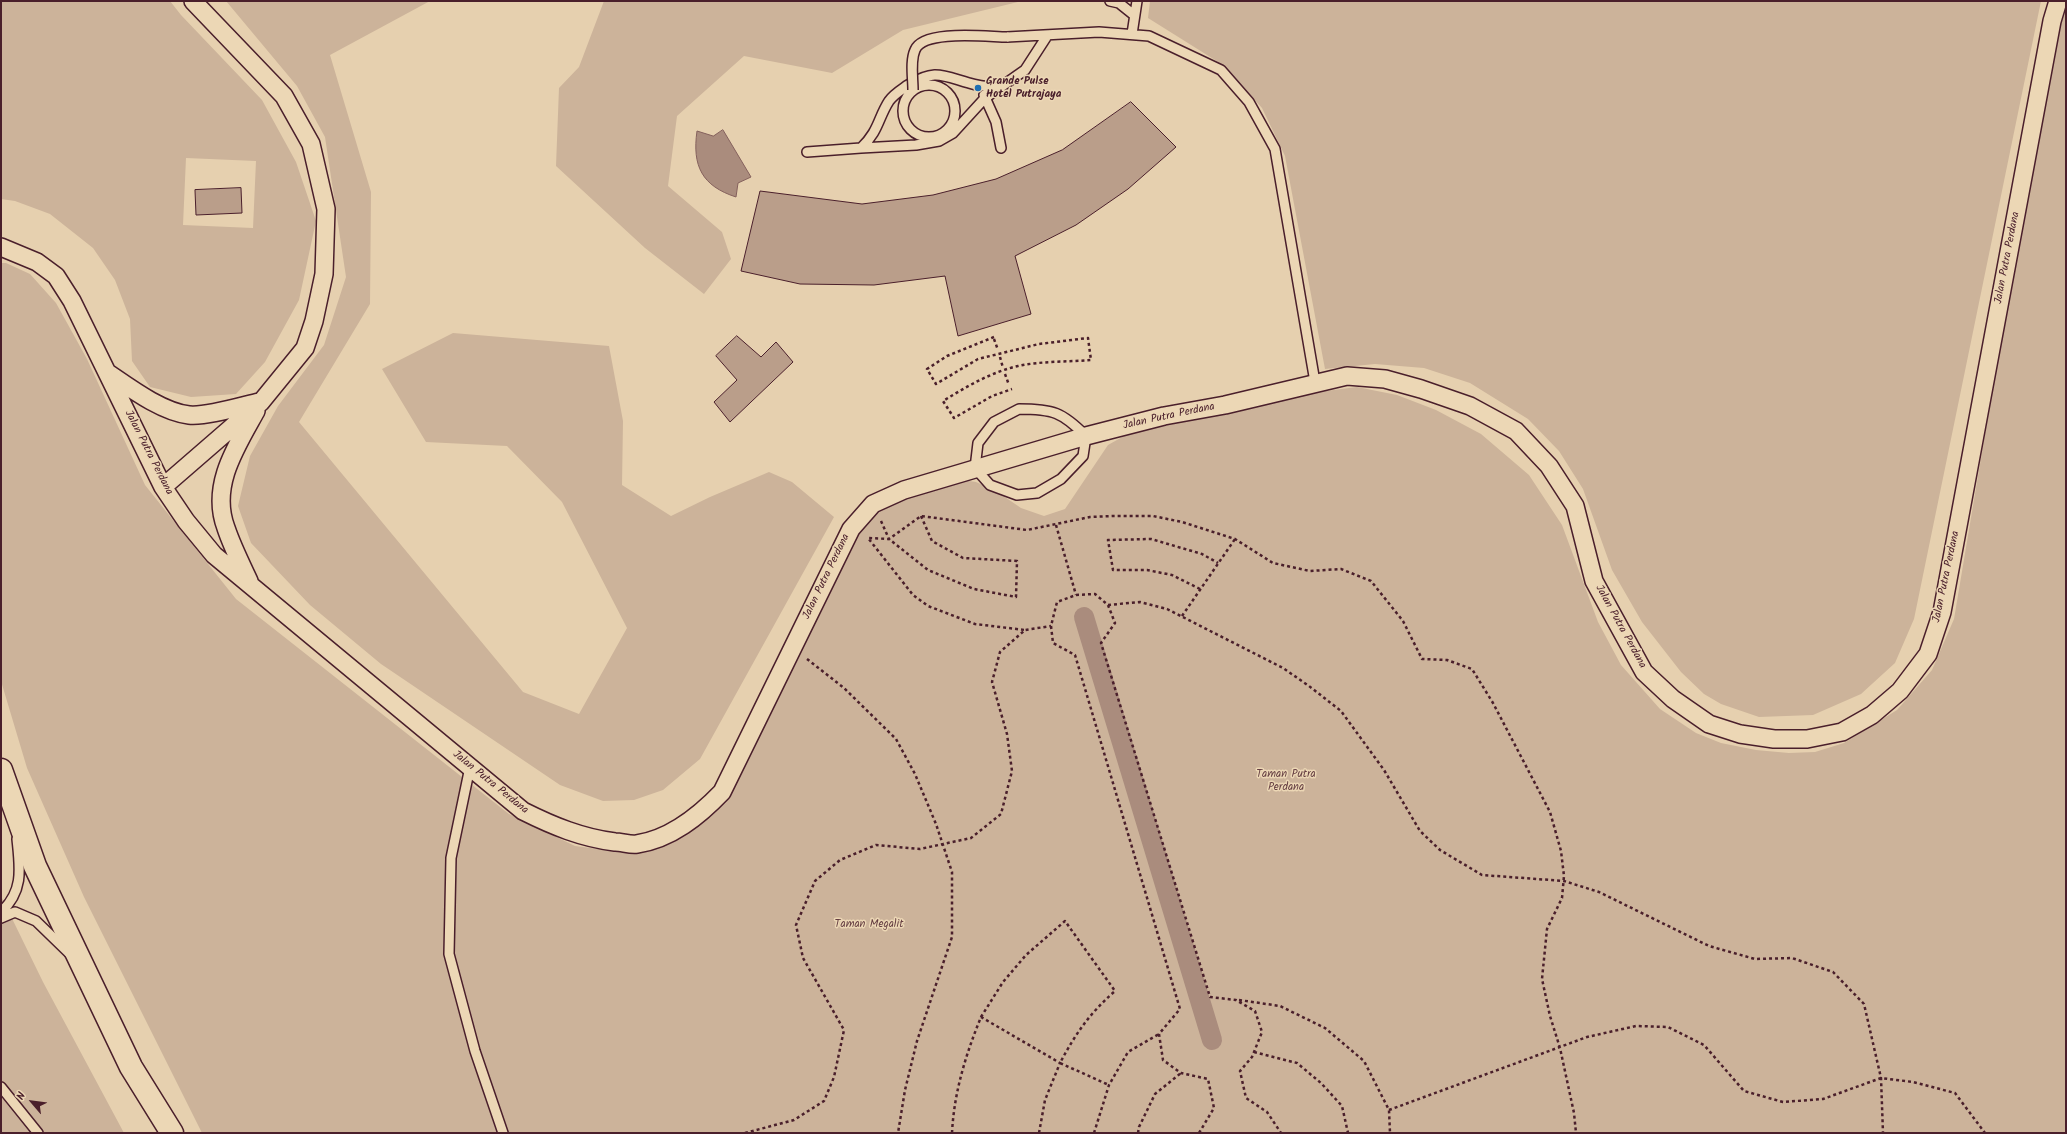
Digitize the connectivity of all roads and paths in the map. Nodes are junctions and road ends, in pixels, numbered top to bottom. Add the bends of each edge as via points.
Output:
1 (193, 1) edge
2 (1110, 1) edge
3 (1137, 1) edge
4 (2058, 1) edge
5 (1134, 15) junction
6 (1132, 34) junction
7 (1047, 36) junction
8 (980, 86) junction
9 (999, 88) junction
10 (913, 90) junction
11 (985, 98) junction
12 (861, 148) junction
13 (1001, 148) dead end
14 (807, 152) dead end
15 (1, 247) edge
16 (998, 350) dead end
17 (1000, 357) dead end
18 (1003, 368) dead end
19 (108, 373) junction
20 (1005, 374) dead end
21 (1315, 382) junction
22 (1009, 385) dead end
23 (1012, 389) dead end
24 (261, 402) junction
25 (1086, 436) junction
26 (975, 468) junction
27 (163, 486) junction
28 (873, 504) junction
29 (921, 516) junction
30 (1056, 524) junction
31 (890, 539) junction
32 (1235, 539) junction
33 (1218, 563) junction
34 (251, 585) junction
35 (1200, 589) junction
36 (1076, 595) junction
37 (1108, 605) junction
38 (1182, 616) junction
39 (1051, 626) junction
40 (1025, 630) junction
41 (792, 648) junction
42 (470, 767) junction
43 (1, 770) edge
44 (12, 803) junction
45 (942, 843) junction
46 (1564, 881) junction
47 (1, 912) edge
48 (1, 918) edge
49 (84, 967) junction
50 (1236, 1000) junction
51 (981, 1017) junction
52 (1159, 1034) junction
53 (1560, 1048) junction
54 (1254, 1052) junction
55 (1060, 1063) junction
56 (1182, 1072) junction
57 (1881, 1078) junction
58 (1109, 1085) junction
59 (1, 1087) edge
60 (1389, 1110) junction
61 (38, 1133) edge
62 (172, 1133) edge
63 (503, 1133) edge
64 (745, 1133) edge
65 (898, 1133) edge
66 (952, 1133) edge
67 (1039, 1133) edge
68 (1094, 1133) edge
69 (1138, 1133) edge
70 (1199, 1133) edge
71 (1281, 1133) edge
72 (1348, 1133) edge
73 (1390, 1133) edge
74 (1576, 1133) edge
75 (1883, 1133) edge
76 (1985, 1133) edge

1 - 24 street via 284,96 311,144 326,209 324,274 314,321 304,348
2 - 5 lane via 1119,3
3 - 5 lane
4 - 21 street, Jalan Putra Perdana via 2050,29 1942,612 1928,654 1900,691 1872,715 1842,732 1807,739 1774,739 1740,734 1709,724 1673,699 1644,672 1594,581 1575,506 1548,466 1516,431 1470,406 1385,379 1347,376
5 - 6 lane
6 - 7 lane via 1099,32
6 - 21 lane via 1149,36 1221,70 1249,102 1275,149
7 - 9 lane via 1025,70
7 - 10 lane, bridge via 942,36 919,44 914,56
8 - 9 lane
8 - 11 lane
8 - 12 lane via 938,74 918,79 898,91 889,101 874,133
9 - 11 lane
10 - 10 lane via 926,85 939,86 950,95 955,107 953,121 945,132 933,137 919,135 908,127 903,114 905,101
11 - 12 lane via 953,134 939,141
11 - 13 lane via 996,122
12 - 14 lane
15 - 19 street, Jalan Putra Perdana via 37,262 56,276 72,301
16 - 23 path via 994,338 947,356 927,369 936,384 978,359 1040,344 1088,338 1091,360 1016,366 985,378 943,401 954,418 992,396
17 - 18 path
19 - 24 street via 154,403 189,415 228,410
19 - 27 street, Jalan Putra Perdana
20 - 22 path
21 - 25 street, Jalan Putra Perdana
24 - 27 street
24 - 34 street via 227,464 220,496 225,527
25 - 26 street, Jalan Putra Perdana
25 - 26 lane via 1083,456 1061,479 1037,494 1017,495 990,485
25 - 26 lane via 1069,419 1046,409 1019,409 994,422 990,427 978,444
26 - 28 street, Jalan Putra Perdana via 904,490
27 - 34 street, Jalan Putra Perdana via 186,521 214,555
28 - 31 path
28 - 41 street, Jalan Putra Perdana via 851,529
29 - 30 path via 1027,530
29 - 31 path
29 - 31 path via 932,542 963,558 1017,561 1016,597 974,589 928,570
30 - 32 path via 1090,517 1153,516 1182,522
30 - 36 path
31 - 40 path via 868,538 913,595 928,606 975,624
32 - 33 path
32 - 46 path via 1273,563 1310,571 1341,569 1372,581 1403,621 1422,659 1447,660 1472,669 1493,703 1550,812 1561,851
33 - 35 path
33 - 35 path via 1202,554 1151,540 1108,540 1113,570 1147,570 1172,575
34 - 42 street, Jalan Putra Perdana
35 - 38 path
36 - 37 path via 1096,594
36 - 39 path via 1057,602
37 - 38 path via 1140,602
37 - 50 path via 1115,622 1101,643 1210,997
38 - 46 path via 1283,668 1342,711 1384,770 1420,831 1440,850 1482,875
39 - 40 path
39 - 52 path via 1053,643 1075,655 1180,1009
40 - 45 path via 1000,652 992,682 1007,734 1012,771 1001,814 971,838
41 - 42 street, Jalan Putra Perdana via 722,792 686,825 661,836 636,844 593,839 556,827 522,811
41 - 45 path via 844,688 896,739 915,774
42 - 63 lane via 451,858 449,954 475,1051
43 - 44 main road
44 - 47 lane via 20,862 17,892
44 - 49 main road via 35,866
45 - 64 path via 920,849 876,845 840,860 815,881 796,924 802,958 844,1030 834,1077 824,1101 794,1120
45 - 65 path via 952,872 952,937 918,1041 905,1090
46 - 53 path via 1562,898 1547,929 1542,979
46 - 57 path via 1600,892 1709,946 1755,959 1792,958 1833,972 1864,1004
48 - 49 lane via 15,912 36,921
49 - 62 main road via 131,1067
50 - 54 path via 1255,1011 1262,1032
50 - 60 path via 1280,1006 1325,1028 1364,1061
51 - 55 path
51 - 55 path via 1003,982 1026,956 1066,921 1115,991 1094,1009 1072,1040
51 - 66 path via 959,1082 952,1115
52 - 56 path via 1162,1060
52 - 58 path via 1128,1052
53 - 57 path via 1587,1037 1636,1026 1668,1027 1704,1045 1744,1091 1783,1102 1823,1099
53 - 60 path
53 - 74 path
54 - 71 path via 1240,1071 1246,1098 1267,1112
54 - 72 path via 1297,1063 1321,1083 1342,1106
55 - 58 path
55 - 67 path via 1045,1100
56 - 69 path via 1156,1094
56 - 70 path via 1208,1079 1214,1108
57 - 75 path
57 - 76 path via 1913,1082 1955,1093
58 - 68 path
59 - 61 lane
60 - 73 path

